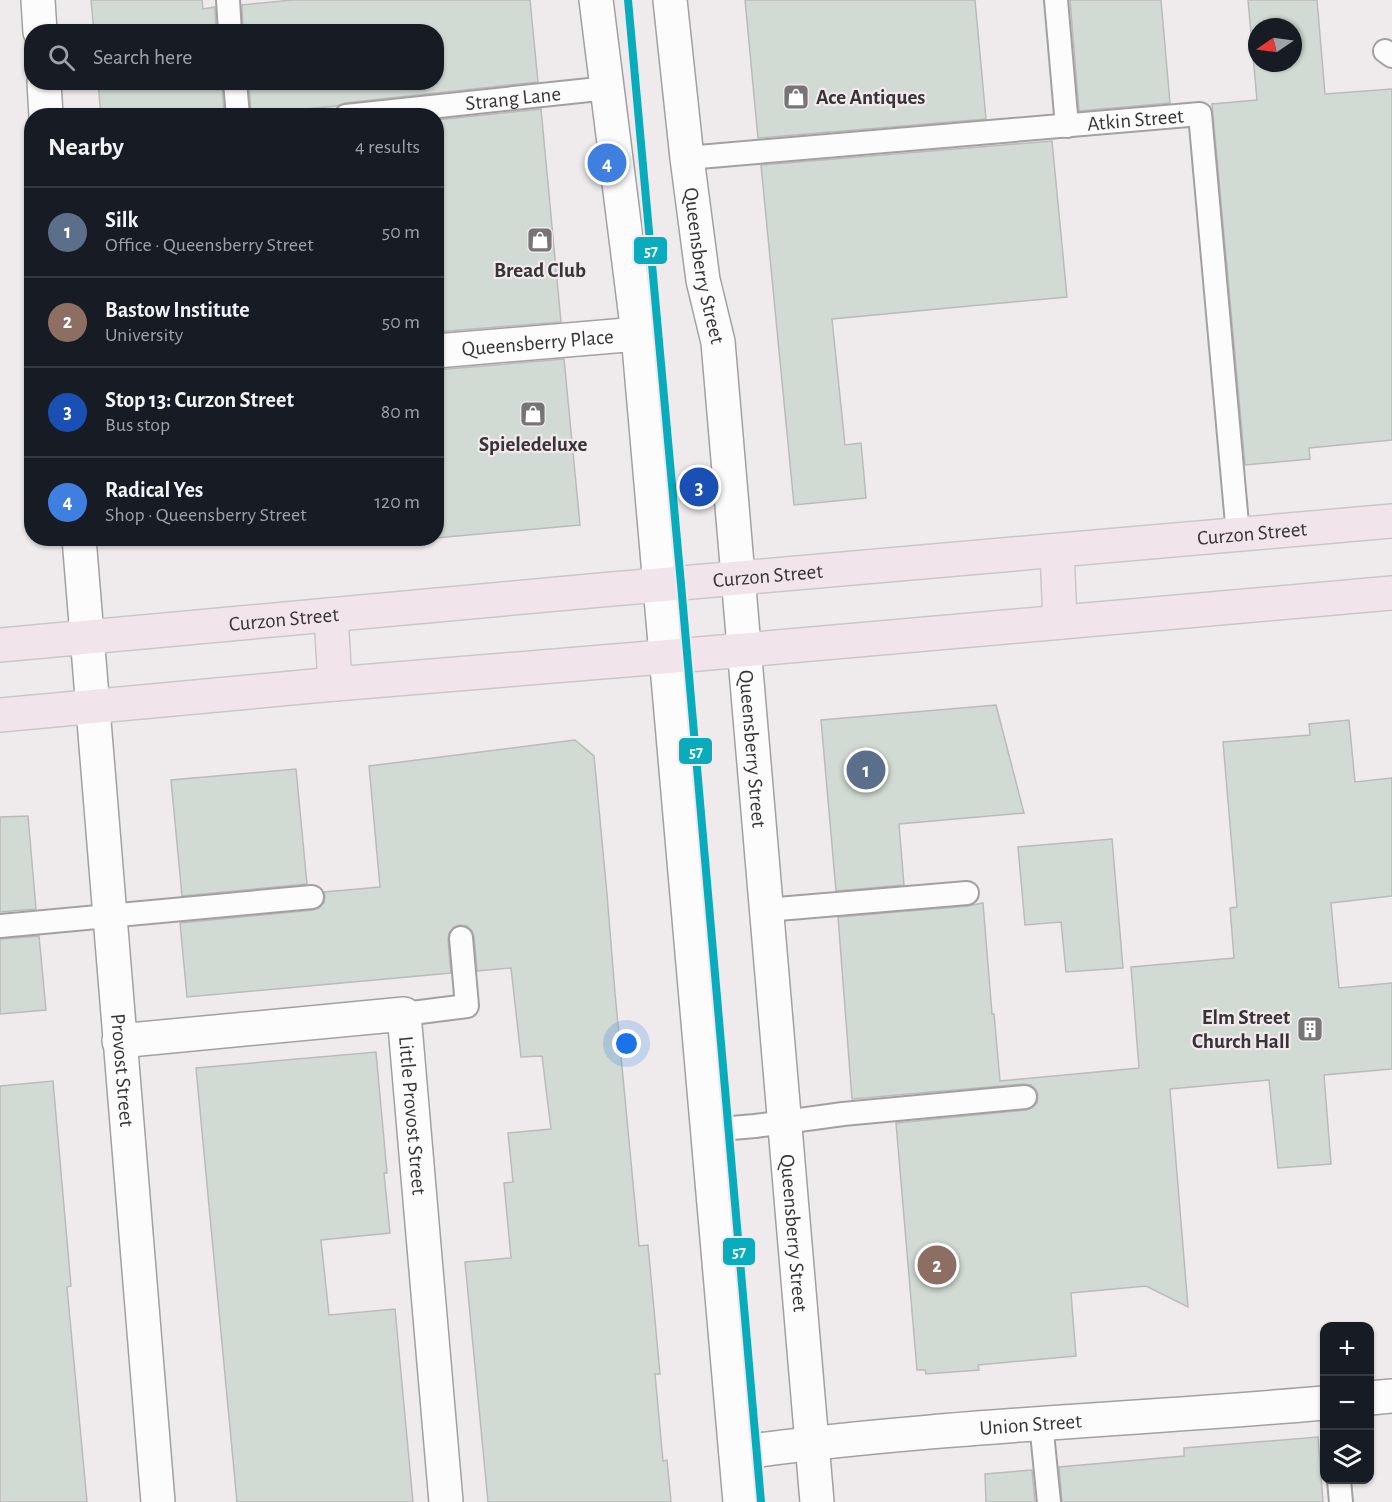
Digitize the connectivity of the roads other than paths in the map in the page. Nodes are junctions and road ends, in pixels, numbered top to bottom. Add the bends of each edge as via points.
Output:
1 (38, 0) edge
2 (228, 0) edge
3 (596, 0) edge
4 (670, 0) edge
5 (1056, 0) edge
6 (40, 24) edge
7 (230, 24) edge
8 (608, 88) junction
9 (44, 90) edge
10 (236, 90) edge
11 (46, 108) edge
12 (237, 108) edge
13 (421, 108) edge
14 (1067, 126) junction
15 (687, 158) junction
16 (638, 333) junction
17 (444, 350) edge
18 (1392, 521) edge
19 (1238, 535) junction
20 (80, 546) edge
21 (1057, 551) junction
22 (738, 578) junction
23 (660, 585) junction
24 (1392, 593) edge
25 (331, 615) junction
26 (1060, 622) junction
27 (86, 637) junction
28 (0, 645) edge
29 (744, 649) junction
30 (666, 656) junction
31 (335, 684) junction
32 (93, 706) junction
33 (0, 715) edge
34 (967, 893) dead end
35 (312, 897) dead end
36 (766, 910) junction
37 (109, 915) junction
38 (0, 926) edge
39 (462, 938) dead end
40 (404, 1014) junction
41 (119, 1041) junction
42 (1025, 1097) dead end
43 (784, 1121) junction
44 (708, 1130) junction
45 (1392, 1396) edge
46 (1374, 1398) edge
47 (1320, 1403) edge
48 (1041, 1424) junction
49 (812, 1444) junction
50 (736, 1453) junction
51 (1340, 1484) edge
52 (158, 1502) edge
53 (446, 1502) edge
54 (740, 1502) edge
55 (817, 1502) edge
56 (1049, 1502) edge
57 (1341, 1502) edge

1 - 6 street
2 - 7 lane
3 - 8 street
4 - 15 street, Queensberry Street
5 - 14 lane
8 - 13 lane, Strang Lane
8 - 16 street
9 - 11 street
10 - 12 lane
14 - 15 lane, Atkin Street
14 - 19 lane, Atkin Street via 1200,114
15 - 22 street, Queensberry Street via 703,280 718,342
16 - 17 street, Queensberry Place
16 - 23 street
18 - 19 highway, Curzon Street
19 - 21 highway, Curzon Street
20 - 27 street, Provost Street
21 - 22 highway, Curzon Street
21 - 26 highway
22 - 23 highway, Curzon Street
22 - 29 street, Queensberry Street
23 - 25 highway, Curzon Street
23 - 30 street
24 - 26 highway
25 - 27 highway, Curzon Street
25 - 31 highway
26 - 29 highway
27 - 28 highway, Curzon Street
27 - 32 street, Provost Street
29 - 30 highway
29 - 36 street, Queensberry Street
30 - 31 highway
30 - 44 street
31 - 32 highway
32 - 33 highway
32 - 37 street, Provost Street
34 - 36 lane
35 - 37 lane
36 - 43 street, Queensberry Street
37 - 38 lane
37 - 41 street, Provost Street
39 - 40 lane via 467,1006
40 - 41 street, Little Provost Street
40 - 53 street, Little Provost Street
41 - 52 street, Provost Street
42 - 43 lane
43 - 44 lane
43 - 49 street, Queensberry Street
44 - 50 street
45 - 46 street
47 - 48 street, Union Street
48 - 49 street, Union Street
48 - 56 lane
49 - 50 street, Union Street
49 - 55 street, Queensberry Street
50 - 54 street
51 - 57 lane

